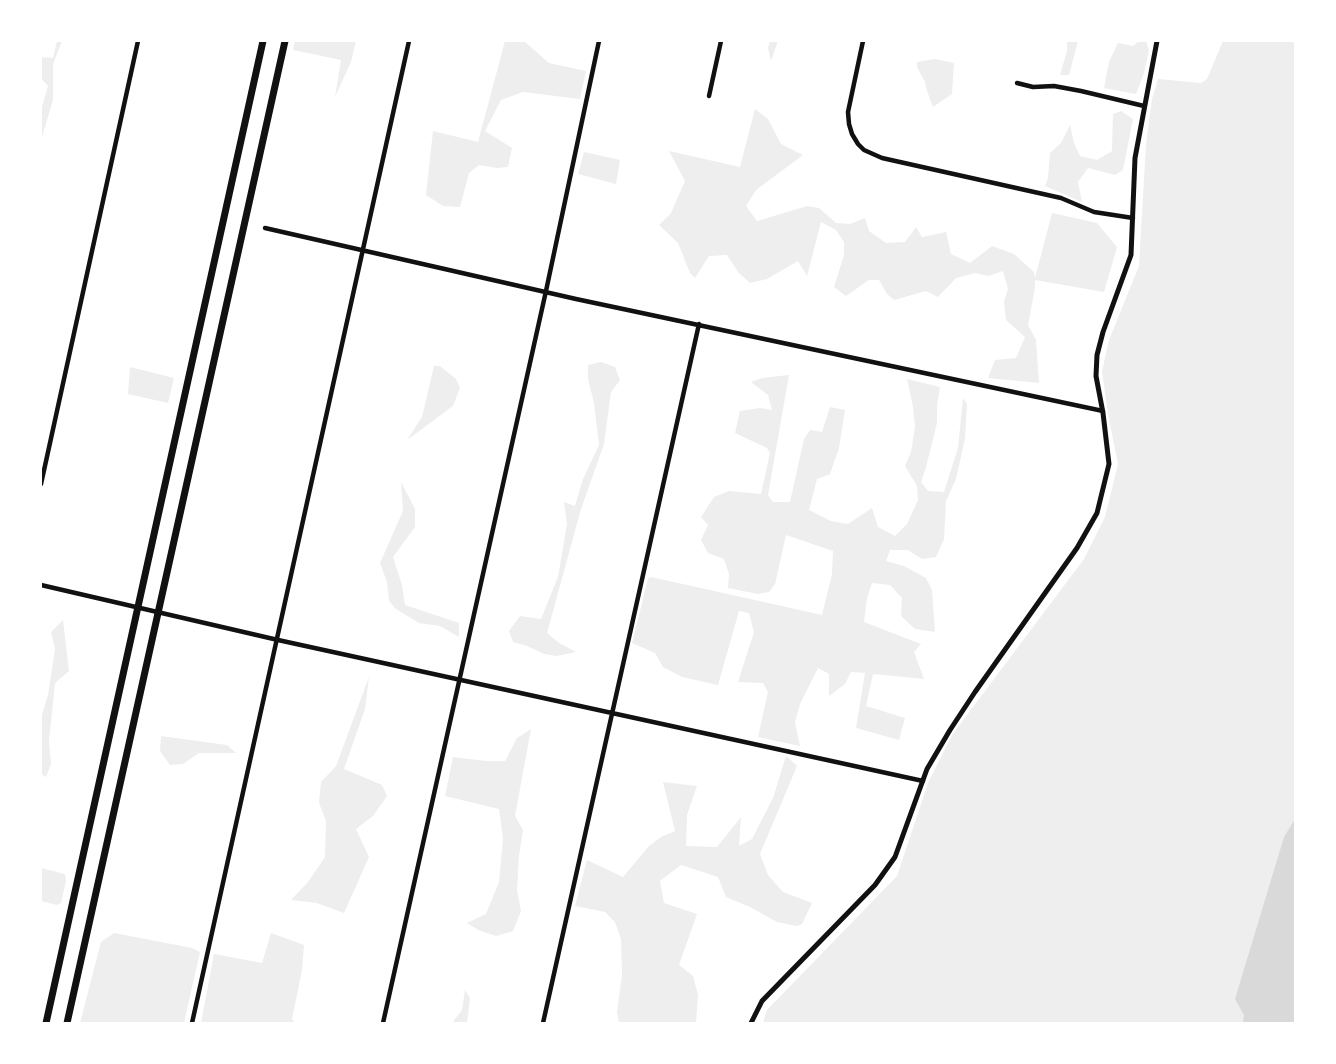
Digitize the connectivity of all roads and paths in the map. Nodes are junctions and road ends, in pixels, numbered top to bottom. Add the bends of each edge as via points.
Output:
1 (138, 41) edge
2 (263, 41) edge
3 (285, 41) edge
4 (409, 41) edge
5 (599, 41) edge
6 (721, 41) edge
7 (863, 41) edge
8 (1157, 41) edge
9 (1017, 83) dead end
10 (709, 96) dead end
11 (1144, 106) junction
12 (1133, 218) junction
13 (264, 228) dead end
14 (362, 250) junction
15 (546, 291) junction
16 (699, 324) junction
17 (1103, 411) junction
18 (41, 484) edge
19 (41, 585) edge
20 (138, 607) junction
21 (158, 611) junction
22 (278, 640) junction
23 (460, 680) junction
24 (612, 713) junction
25 (924, 781) junction
26 (46, 1023) edge
27 (67, 1023) edge
28 (192, 1023) edge
29 (383, 1023) edge
30 (543, 1023) edge
31 (751, 1023) edge

1 - 18 street
2 - 20 highway
3 - 21 highway
4 - 14 street
5 - 15 street
6 - 10 street
7 - 12 street via 848,112 852,134 864,150 882,158 1061,198 1094,212
8 - 11 street
9 - 11 street via 1082,91
11 - 12 street via 1135,158
12 - 17 street via 1131,255 1097,355 1096,376
13 - 14 street
14 - 15 street
14 - 22 street
15 - 16 street
15 - 23 street
16 - 17 street
16 - 24 street
17 - 25 street via 1109,464 1097,513 1077,548 950,730 927,769
19 - 20 street
20 - 21 street
20 - 26 highway
21 - 22 street
21 - 27 highway
22 - 23 street
22 - 28 street
23 - 24 street
23 - 29 street
24 - 25 street
24 - 30 street
25 - 31 street via 895,857 875,885 762,1001

